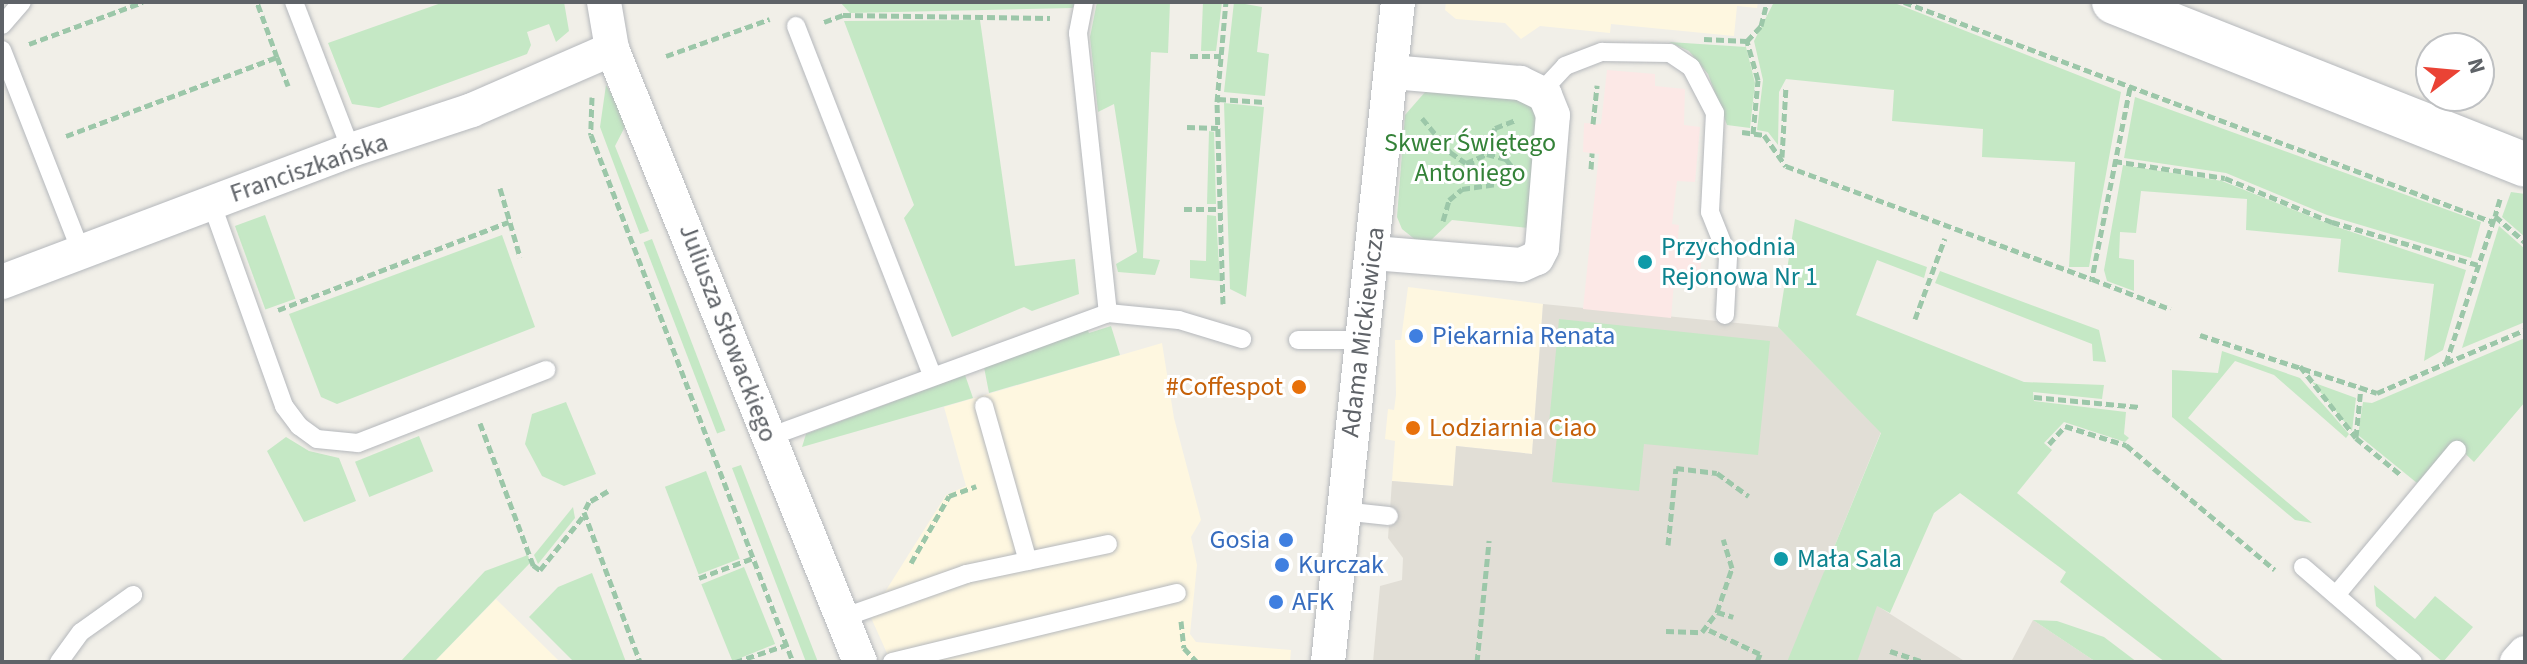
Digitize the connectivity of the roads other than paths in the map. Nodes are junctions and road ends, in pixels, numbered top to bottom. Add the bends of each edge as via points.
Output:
1 (22, 2) edge
2 (294, 2) edge
3 (604, 2) edge
4 (1084, 2) edge
5 (1398, 2) edge
6 (2114, 2) edge
7 (803, 23) road end
8 (2, 25) edge
9 (8, 49) edge
10 (612, 49) junction
11 (1392, 72) junction
12 (1546, 98) junction
13 (351, 150) junction
14 (2513, 179) edge
15 (211, 202) junction
16 (81, 252) junction
17 (1373, 253) junction
18 (2, 282) edge
19 (1108, 313) junction
20 (1725, 315) dead end
21 (1242, 339) dead end
22 (1298, 340) dead end
23 (1360, 340) junction
24 (546, 370) dead end
25 (931, 373) junction
26 (984, 406) dead end
27 (769, 437) junction
28 (2457, 450) dead end
29 (1342, 511) junction
30 (1389, 516) dead end
31 (1108, 544) dead end
32 (1028, 561) junction
33 (2303, 567) dead end
34 (1177, 593) road end
35 (133, 595) dead end
36 (2336, 595) junction
37 (842, 618) junction
38 (2525, 653) edge
39 (59, 662) edge
40 (860, 662) edge
41 (892, 662) edge
42 (1328, 662) edge
43 (2413, 662) edge
44 (2517, 662) edge

1 - 8 lane
2 - 13 lane
3 - 10 street, Juliusza Słowackiego
4 - 19 lane via 1078,33
5 - 11 street, Adama Mickiewicza
6 - 14 street
7 - 25 lane
9 - 16 lane
10 - 13 street, Franciszkańska via 523,91
10 - 27 street, Juliusza Słowackiego
11 - 12 street via 1520,83
11 - 17 street, Adama Mickiewicza
12 - 17 street via 1537,258 1521,265
12 - 20 lane via 1565,66 1602,52 1654,50 1677,56 1691,67 1715,113 1710,212 1728,257
13 - 15 street, Franciszkańska
15 - 16 street, Franciszkańska
15 - 24 lane via 284,406 308,433 336,444 358,443
16 - 18 street, Franciszkańska
17 - 23 street, Adama Mickiewicza
19 - 21 lane via 1224,329
19 - 25 lane
22 - 23 lane
23 - 29 street, Adama Mickiewicza
25 - 27 lane
26 - 32 lane
27 - 37 street, Juliusza Słowackiego
28 - 36 lane
29 - 30 lane
29 - 42 street, Adama Mickiewicza
31 - 32 lane
32 - 37 lane via 966,574
33 - 36 lane
34 - 41 lane
35 - 39 lane via 81,632
36 - 43 lane
37 - 40 street, Juliusza Słowackiego
38 - 44 street

